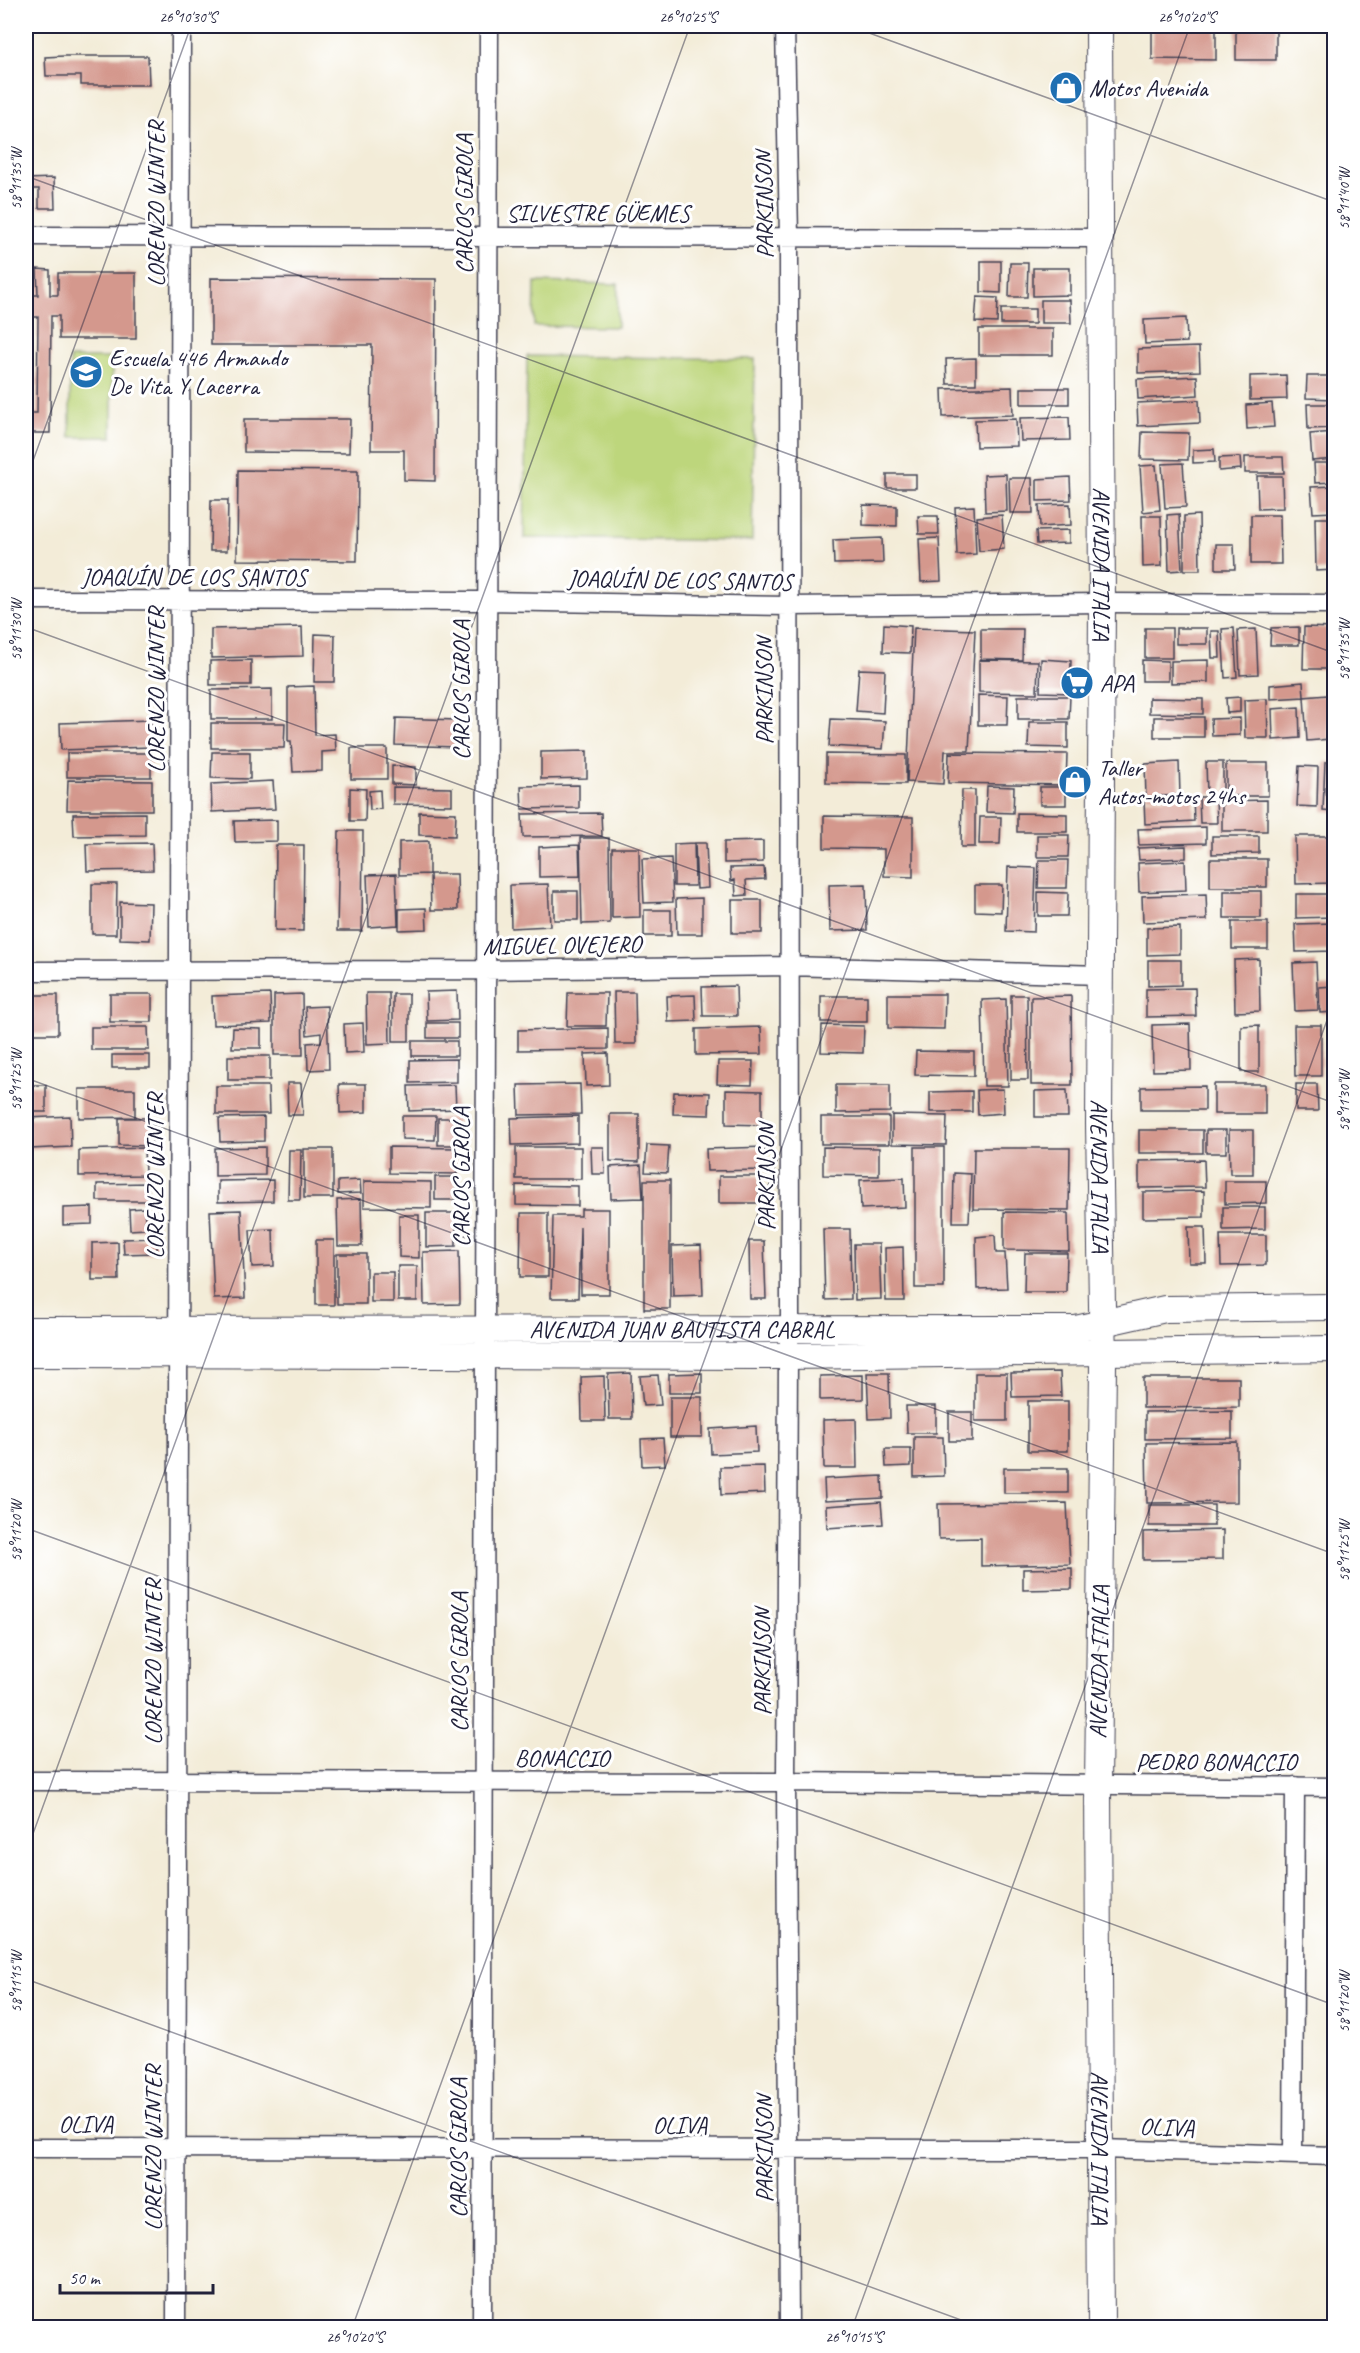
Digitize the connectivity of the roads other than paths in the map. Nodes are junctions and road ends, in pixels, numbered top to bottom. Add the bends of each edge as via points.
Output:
1 (181, 26) edge
2 (489, 26) edge
3 (785, 26) edge
4 (1099, 26) edge
5 (26, 236) edge
6 (180, 236) junction
7 (488, 237) junction
8 (789, 237) junction
9 (1099, 238) junction
10 (26, 600) edge
11 (180, 601) junction
12 (486, 601) junction
13 (1102, 603) junction
14 (1335, 604) edge
15 (788, 606) junction
16 (789, 966) junction
17 (484, 970) junction
18 (26, 971) edge
19 (179, 972) junction
20 (1100, 975) junction
21 (1335, 1307) edge
22 (1102, 1323) junction
23 (26, 1330) edge
24 (485, 1330) junction
25 (178, 1343) junction
26 (789, 1343) junction
27 (1335, 1348) edge
28 (1103, 1352) junction
29 (26, 1354) edge
30 (484, 1356) junction
31 (26, 1781) edge
32 (177, 1782) junction
33 (483, 1782) junction
34 (786, 1782) junction
35 (1098, 1786) junction
36 (1295, 1786) junction
37 (1335, 1787) edge
38 (26, 2148) edge
39 (177, 2148) junction
40 (482, 2149) junction
41 (788, 2149) junction
42 (1100, 2150) junction
43 (1293, 2155) junction
44 (1335, 2156) edge
45 (176, 2328) edge
46 (482, 2328) edge
47 (789, 2328) edge
48 (1101, 2328) edge

1 - 6 street, LORENZO WINTER
2 - 7 street, CARLOS GIROLA
3 - 8 street, PARKINSON
4 - 9 main road, AVENIDA ITALIA
5 - 6 street, SILVESTRE GÜEMES
6 - 7 street, SILVESTRE GÜEMES
6 - 11 street, LORENZO WINTER
7 - 8 street, SILVESTRE GÜEMES
7 - 12 street, CARLOS GIROLA
8 - 9 street, SILVESTRE GÜEMES
8 - 15 street, PARKINSON
9 - 13 main road, AVENIDA ITALIA
10 - 11 street, JOAQUÍN DE LOS SANTOS
11 - 12 street, JOAQUÍN DE LOS SANTOS
11 - 19 street, LORENZO WINTER
12 - 15 street, JOAQUÍN DE LOS SANTOS
12 - 17 street, CARLOS GIROLA
13 - 14 street, JOAQUÍN DE LOS SANTOS
13 - 15 street, JOAQUÍN DE LOS SANTOS
13 - 20 main road, AVENIDA ITALIA
15 - 16 street, PARKINSON
16 - 17 street, MIGUEL OVEJERO
16 - 20 street, MIGUEL OVEJERO
16 - 26 street, PARKINSON
17 - 19 street, MIGUEL OVEJERO
17 - 24 street, CARLOS GIROLA
18 - 19 street, MIGUEL OVEJERO
19 - 25 street, LORENZO WINTER
20 - 22 main road, AVENIDA ITALIA
21 - 22 main road, AVENIDA JUAN BAUTISTA CABRAL via 1164,1309
22 - 26 main road, AVENIDA JUAN BAUTISTA CABRAL via 1076,1329
22 - 28 main road, AVENIDA ITALIA
23 - 25 main road, AVENIDA JUAN BAUTISTA CABRAL
24 - 25 main road, AVENIDA JUAN BAUTISTA CABRAL
24 - 26 main road, AVENIDA JUAN BAUTISTA CABRAL
24 - 30 street, CARLOS GIROLA
25 - 29 main road, AVENIDA JUAN BAUTISTA CABRAL
25 - 30 main road, AVENIDA JUAN BAUTISTA CABRAL
25 - 32 street, LORENZO WINTER
26 - 28 main road, AVENIDA JUAN BAUTISTA CABRAL
26 - 30 main road, AVENIDA JUAN BAUTISTA CABRAL
26 - 34 street, PARKINSON
27 - 28 main road, AVENIDA JUAN BAUTISTA CABRAL
28 - 35 main road, AVENIDA ITALIA
30 - 33 street, CARLOS GIROLA
31 - 32 street, BONACCIO
32 - 33 street, BONACCIO
32 - 39 street, LORENZO WINTER
33 - 34 street, BONACCIO
33 - 40 street, CARLOS GIROLA
34 - 35 street, BONACCIO
34 - 41 street, PARKINSON
35 - 36 street, PEDRO BONACCIO
35 - 42 main road, AVENIDA ITALIA
36 - 37 street, PEDRO BONACCIO
36 - 43 street
38 - 39 street, OLIVA
39 - 40 street, OLIVA
39 - 45 street, LORENZO WINTER
40 - 41 street, OLIVA
40 - 46 street, CARLOS GIROLA
41 - 42 street, OLIVA
41 - 47 street, PARKINSON
42 - 43 street, OLIVA
42 - 48 main road, AVENIDA ITALIA
43 - 44 street, OLIVA

